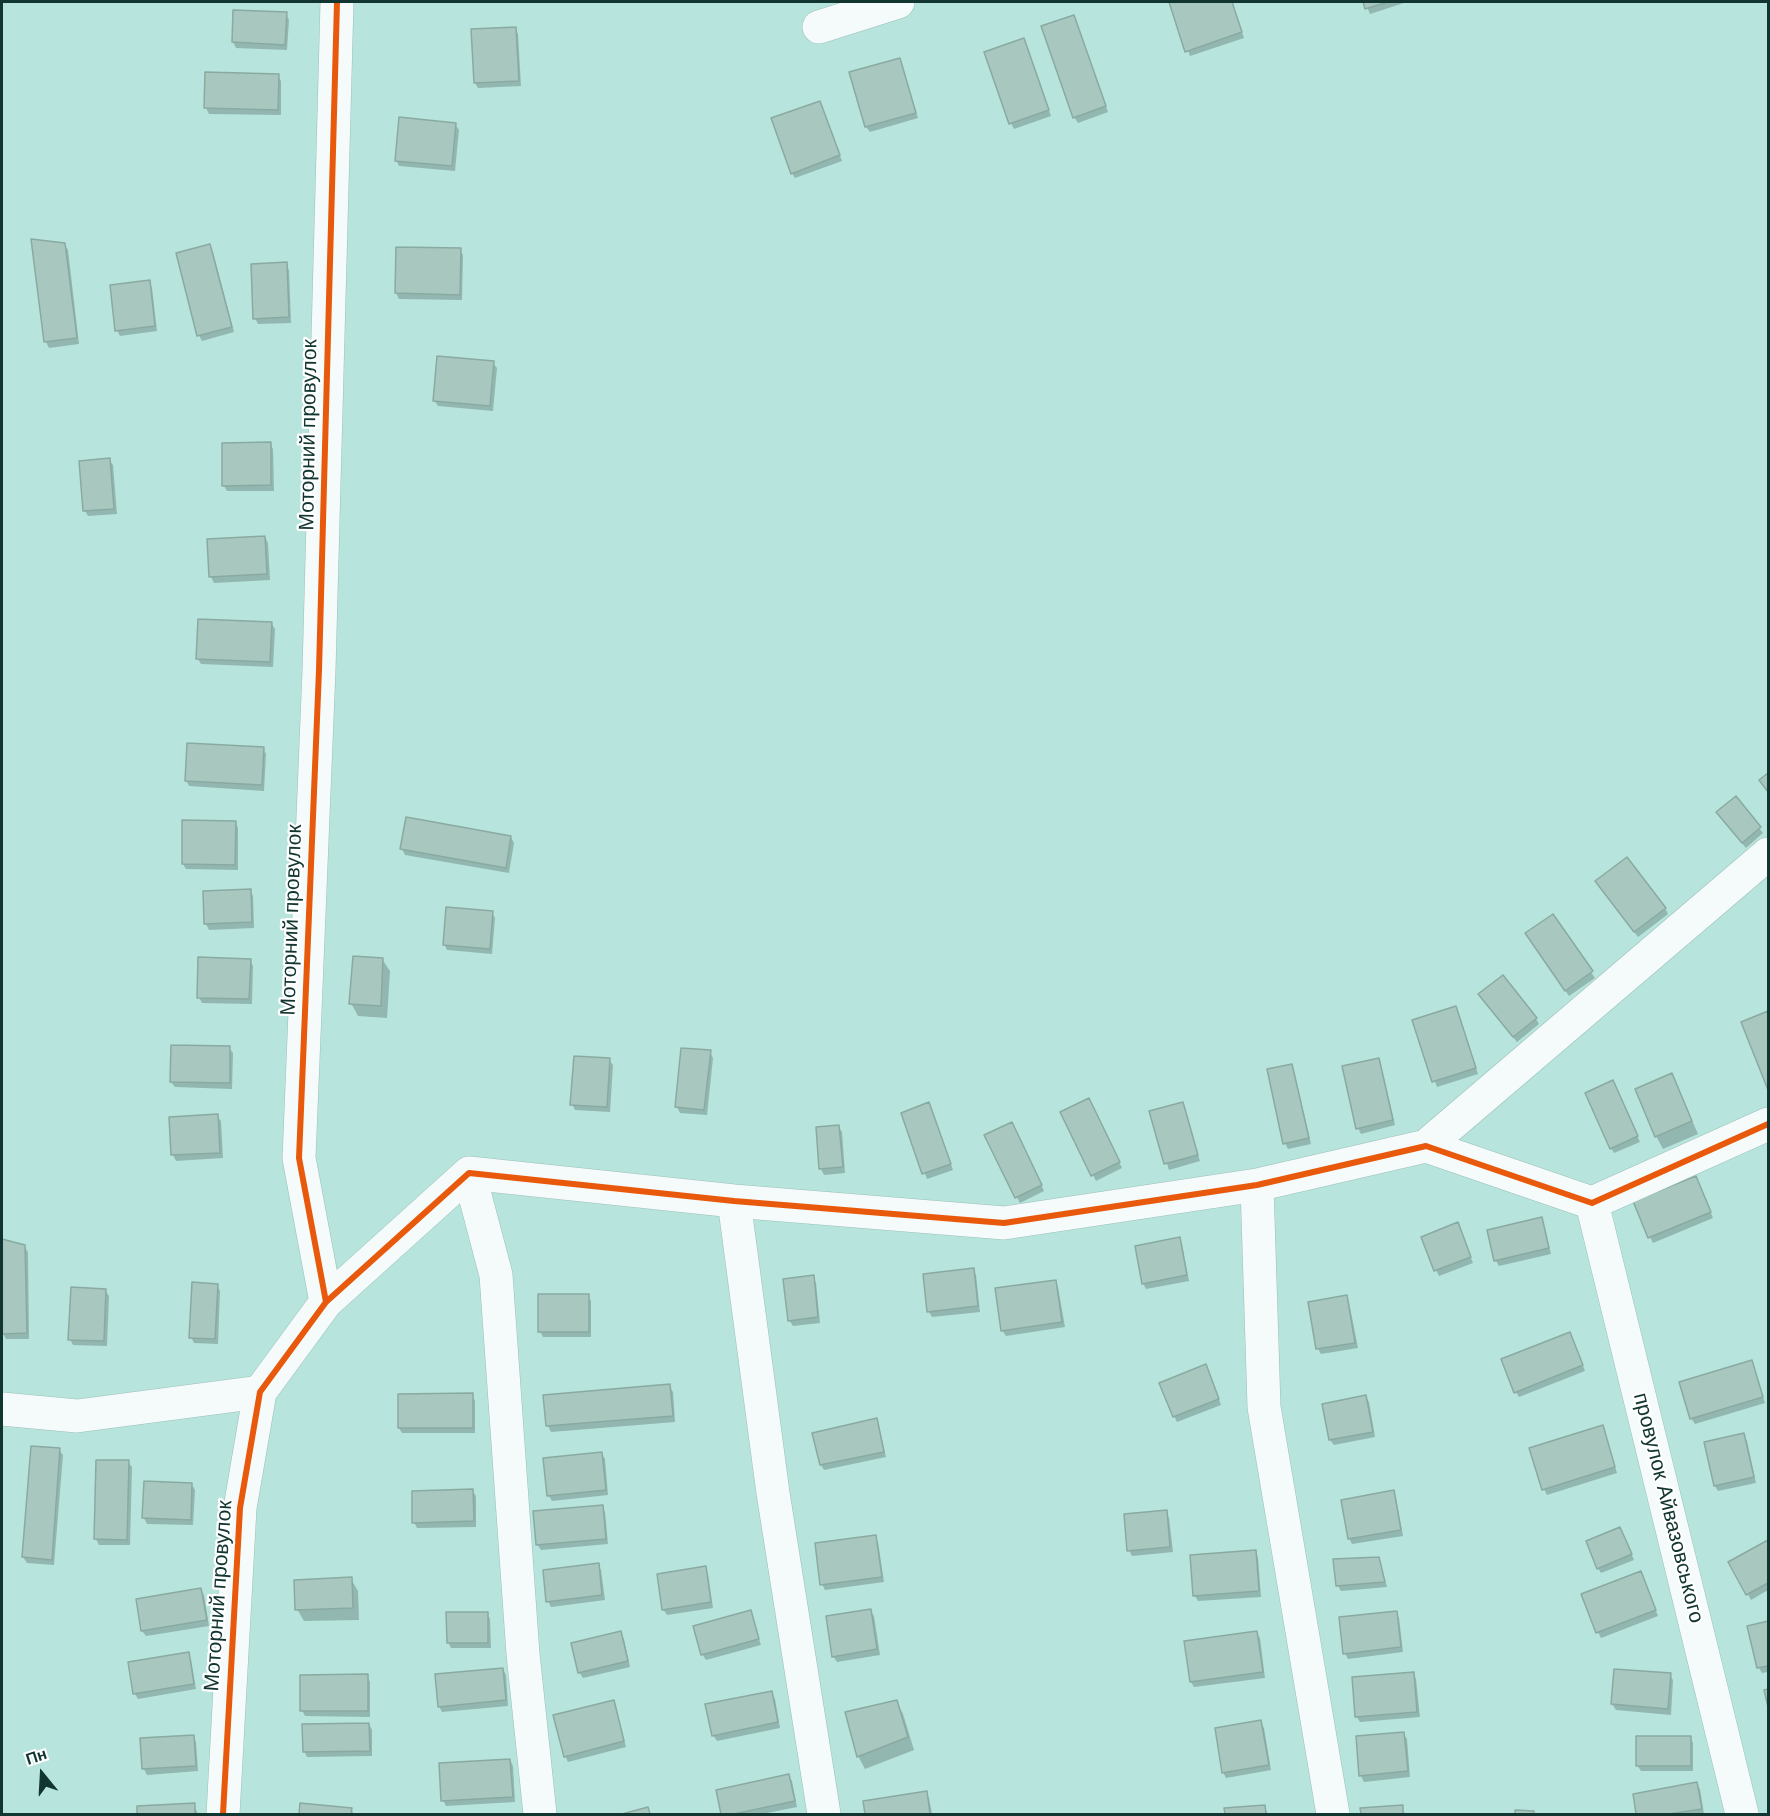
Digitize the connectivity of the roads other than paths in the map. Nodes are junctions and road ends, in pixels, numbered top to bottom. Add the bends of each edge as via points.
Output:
1 (337, 2) edge
2 (898, 2) edge
3 (819, 27) dead end
4 (1768, 854) edge
5 (1768, 1124) edge
6 (1426, 1146) junction
7 (469, 1173) junction
8 (1257, 1185) junction
9 (734, 1201) junction
10 (1592, 1203) junction
11 (326, 1302) junction
12 (260, 1392) junction
13 (2, 1409) edge
14 (223, 1815) edge
15 (540, 1815) edge
16 (824, 1815) edge
17 (1332, 1815) edge
18 (1742, 1815) edge

1 - 11 street, Моторний провулок via 319,670 299,1158
2 - 3 street
4 - 6 street
5 - 10 street
6 - 8 street
6 - 10 street
7 - 9 street
7 - 11 street
7 - 15 street via 496,1275 523,1654
8 - 9 street via 1004,1223
8 - 17 street via 1264,1407
9 - 16 street via 772,1493
10 - 18 street, провулок Айвазовського
11 - 12 street, Моторний провулок
12 - 13 street via 77,1416
12 - 14 street, Моторний провулок via 240,1508

